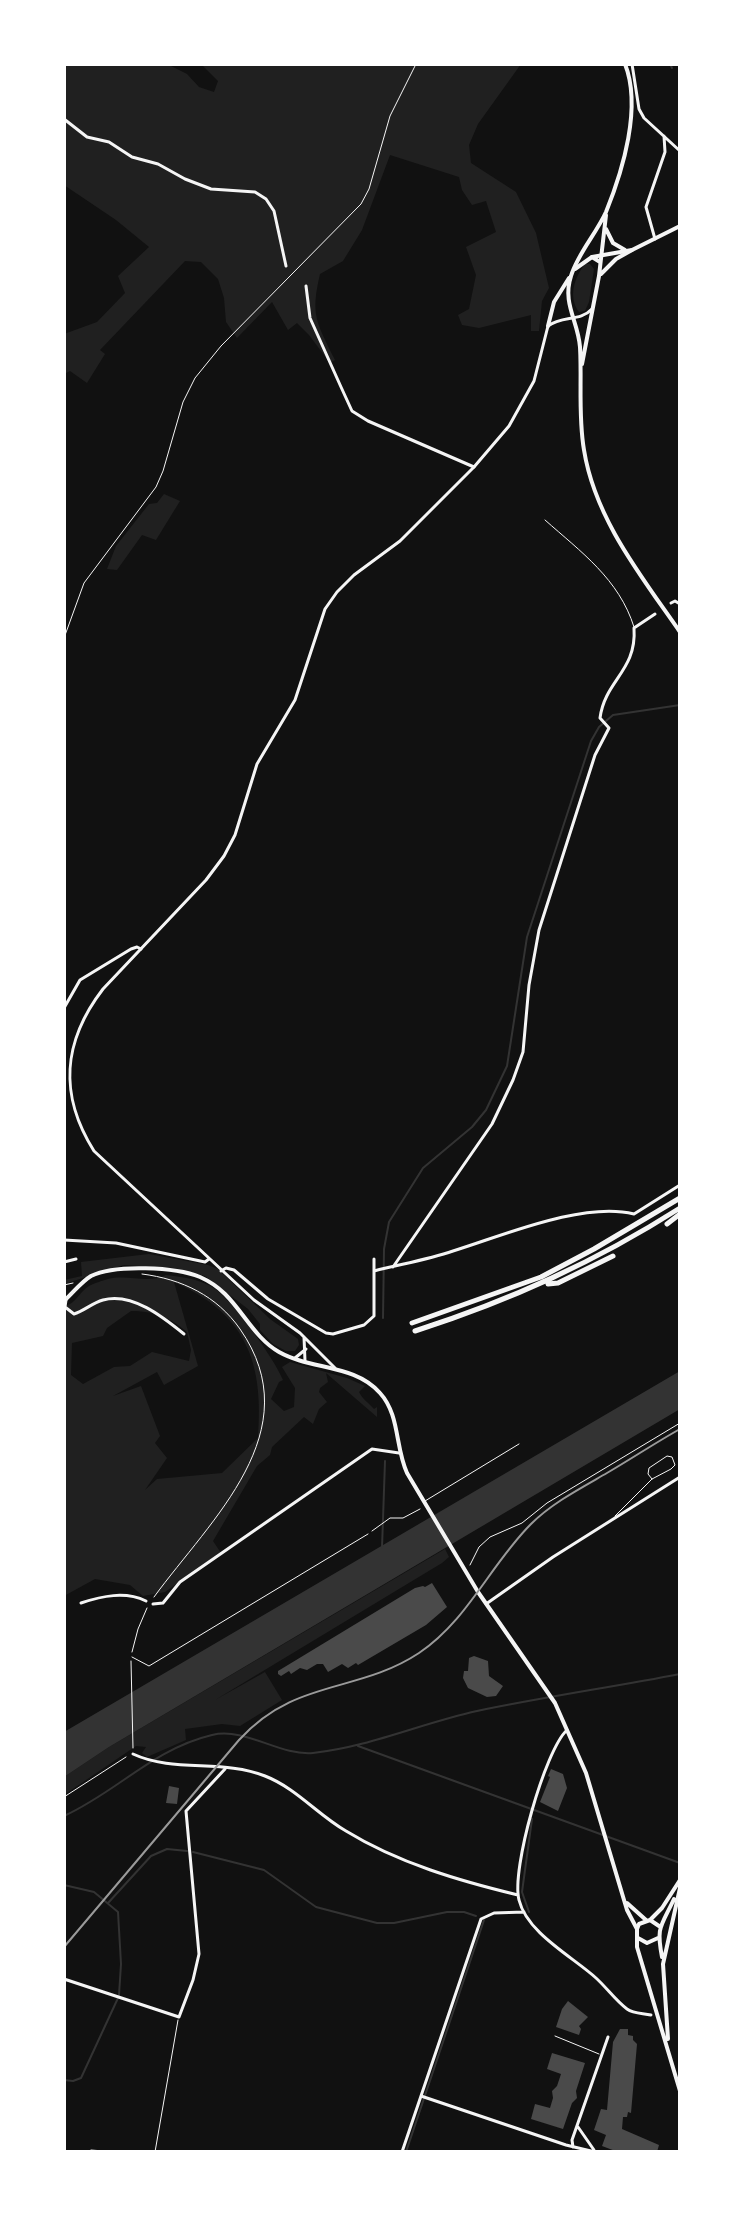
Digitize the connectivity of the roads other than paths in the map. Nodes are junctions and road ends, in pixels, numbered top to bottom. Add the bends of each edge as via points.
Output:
1 (625, 64) edge
2 (632, 64) edge
3 (64, 119) edge
4 (664, 136) junction
5 (680, 151) edge
6 (606, 212) junction
7 (680, 226) edge
8 (605, 227) junction
9 (655, 239) junction
10 (625, 250) junction
11 (632, 250) junction
12 (601, 254) junction
13 (592, 257) junction
14 (600, 262) junction
15 (286, 266) dead end
16 (572, 274) junction
17 (599, 276) junction
18 (306, 286) dead end
19 (594, 306) junction
20 (572, 318) junction
21 (548, 326) junction
22 (581, 366) junction
23 (474, 467) junction
24 (545, 520) dead end
25 (671, 603) dead end
26 (680, 604) edge
27 (655, 614) dead end
28 (634, 628) junction
29 (680, 632) edge
30 (141, 949) junction
31 (64, 1008) edge
32 (680, 1185) edge
33 (680, 1196) edge
34 (680, 1208) edge
35 (680, 1214) edge
36 (667, 1224) dead end
37 (64, 1240) edge
38 (613, 1256) dead end
39 (76, 1259) dead end
40 (209, 1259) junction
41 (374, 1259) dead end
42 (64, 1262) edge
43 (390, 1268) junction
44 (221, 1271) junction
45 (374, 1271) junction
46 (543, 1284) junction
47 (65, 1300) edge
48 (412, 1323) dead end
49 (415, 1331) dead end
50 (184, 1334) dead end
51 (304, 1337) junction
52 (306, 1349) junction
53 (315, 1350) junction
54 (295, 1358) junction
55 (305, 1361) junction
56 (313, 1364) junction
57 (338, 1370) junction
58 (519, 1444) dead end
59 (399, 1453) junction
60 (680, 1477) edge
61 (652, 1479) junction
62 (425, 1501) junction
63 (611, 1521) junction
64 (368, 1534) road end
65 (146, 1601) dead end
66 (81, 1603) dead end
67 (153, 1604) dead end
68 (486, 1604) junction
69 (132, 1657) road end
70 (567, 1730) junction
71 (133, 1754) road end
72 (225, 1769) junction
73 (680, 1884) edge
74 (518, 1895) junction
75 (624, 1900) junction
76 (524, 1912) junction
77 (648, 1920) junction
78 (659, 1926) junction
79 (637, 1929) junction
80 (638, 1938) junction
81 (658, 1938) junction
82 (663, 1964) junction
83 (64, 1979) edge
84 (651, 2015) dead end
85 (179, 2017) junction
86 (555, 2036) dead end
87 (608, 2037) dead end
88 (668, 2044) junction
89 (602, 2055) junction
90 (680, 2091) edge
91 (423, 2097) junction
92 (578, 2127) junction
93 (573, 2147) junction
94 (91, 2150) dead end
95 (116, 2152) edge
96 (155, 2152) edge
97 (402, 2152) edge
98 (595, 2152) edge

1 - 6 main road via 633,114
2 - 4 street via 639,109
3 - 15 street via 87,137 109,142 185,179 211,189 255,192 266,199 274,211
4 - 5 street
4 - 9 street via 665,152 646,207
6 - 8 main road
6 - 16 main road
7 - 9 main road
8 - 10 main road via 613,243
8 - 12 main road
9 - 11 main road
10 - 11 main road
10 - 12 main road
11 - 17 main road
12 - 13 main road
12 - 14 main road
13 - 14 main road
13 - 16 main road
14 - 17 main road
16 - 20 main road via 567,299
16 - 21 main road via 554,302
17 - 19 main road
18 - 23 street via 310,318 352,411
19 - 20 street via 583,317
19 - 22 main road
20 - 21 street
20 - 22 main road
21 - 23 street via 539,369 523,404
22 - 29 main road via 580,420 593,487 614,533
23 - 30 street via 331,600 295,700 257,764 231,845
24 - 28 lane via 613,583
25 - 26 street
27 - 28 street
28 - 43 street via 633,654 605,698 600,718 609,728 595,755 539,930 523,1052 513,1080 492,1124
30 - 31 street via 131,949 80,980
30 - 40 street via 81,1021 69,1068 71,1096 84,1136 101,1160
32 - 43 street via 640,1212 555,1220
33 - 48 highway via 541,1277
34 - 46 highway
35 - 36 highway
37 - 40 street
38 - 46 highway via 558,1283
39 - 42 street
40 - 44 street
41 - 45 street
43 - 45 street
44 - 45 street via 234,1270 268,1299 333,1334 371,1321
44 - 51 street
46 - 49 highway
47 - 50 street via 74,1314 105,1299 130,1301
47 - 54 main road via 88,1278 110,1271 188,1273 216,1286 264,1340
51 - 52 street
51 - 53 street
52 - 54 street
52 - 55 street
53 - 56 street
53 - 57 street
54 - 55 main road
55 - 56 main road
56 - 57 main road
57 - 59 main road via 360,1378 383,1396
58 - 62 lane
59 - 62 main road
59 - 67 street via 372,1449 180,1582 163,1603
60 - 63 street
61 - 61 lane via 674,1467 672,1457 649,1468
61 - 63 lane
62 - 68 main road
63 - 68 street
64 - 69 lane via 149,1666
65 - 66 street via 123,1595
68 - 70 main road via 555,1703
70 - 74 street via 530,1811
70 - 75 main road via 586,1773
71 - 72 street
72 - 74 street via 274,1780 347,1832 410,1863
72 - 85 street via 186,1811 199,1954
73 - 77 main road
73 - 78 main road
73 - 82 main road
74 - 76 street
75 - 77 main road
75 - 79 main road
76 - 84 street via 546,1939 626,2008
76 - 91 street via 481,1919
77 - 78 main road
77 - 79 main road
78 - 81 main road
79 - 80 main road
80 - 81 main road via 647,1943
80 - 88 main road
81 - 82 main road
82 - 88 main road
83 - 85 street
85 - 96 lane
86 - 89 lane
87 - 89 street
88 - 90 main road
89 - 92 street
91 - 93 street
91 - 97 street
92 - 93 street
92 - 98 street
93 - 98 street
94 - 95 lane

